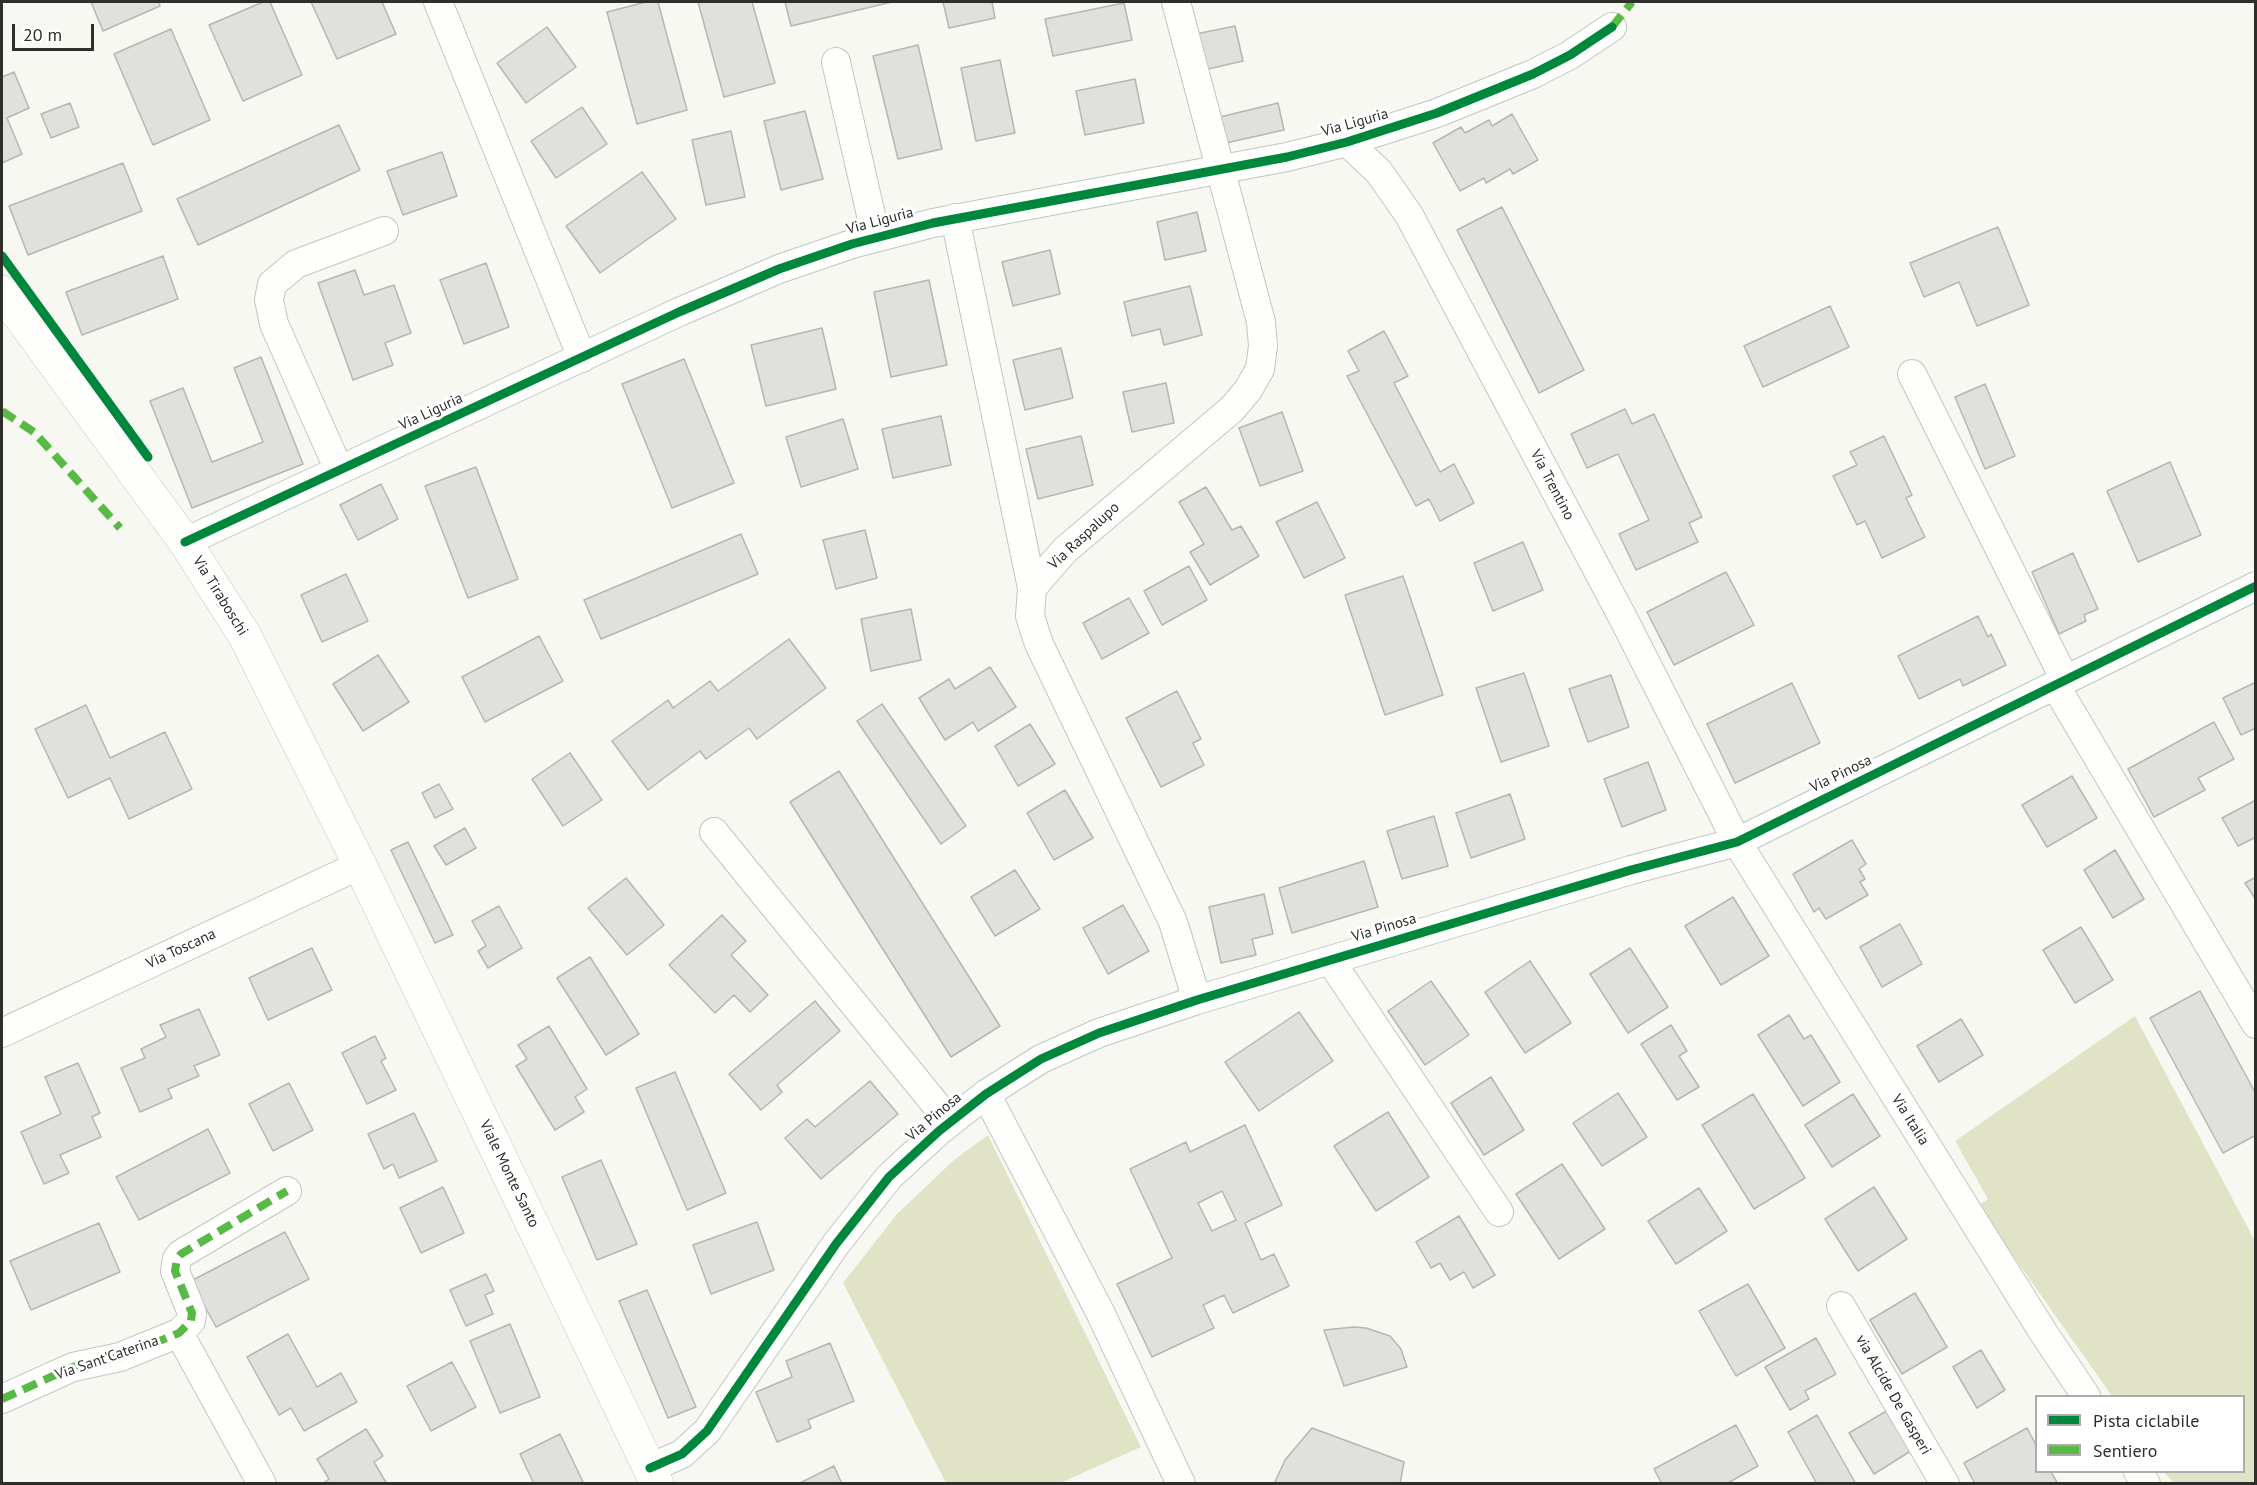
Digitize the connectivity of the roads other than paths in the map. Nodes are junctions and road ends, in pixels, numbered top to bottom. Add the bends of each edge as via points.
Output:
1 (438, 2) edge
2 (1176, 2) edge
3 (1612, 27) dead end
4 (836, 62) dead end
5 (1347, 142) junction
6 (1220, 170) junction
7 (955, 218) junction
8 (384, 231) dead end
9 (876, 237) junction
10 (2, 292) edge
11 (582, 358) junction
12 (1912, 374) dead end
13 (339, 470) junction
14 (185, 542) junction
15 (2256, 586) edge
16 (1032, 588) junction
17 (2060, 682) junction
18 (714, 832) dead end
19 (1737, 842) junction
20 (360, 865) junction
21 (1330, 960) junction
22 (1197, 1000) junction
23 (2256, 1024) edge
24 (2, 1033) edge
25 (986, 1094) junction
26 (950, 1122) junction
27 (287, 1191) dead end
28 (1499, 1212) dead end
29 (1841, 1306) dead end
30 (179, 1333) junction
31 (2085, 1395) edge
32 (2, 1398) edge
33 (654, 1476) edge
34 (262, 1484) edge
35 (1181, 1484) edge
36 (1945, 1484) edge

1 - 11 street
2 - 6 street, Via Raspalupo
3 - 5 street, Via Liguria via 1539,71 1437,112
4 - 9 street
5 - 6 street, Via Liguria
5 - 19 street, Via Trentino via 1379,172 1406,210
6 - 7 street, Via Liguria
6 - 16 street, Via Raspalupo via 1261,322 1263,353 1257,375 1232,409 1074,542
7 - 9 street, Via Liguria
7 - 16 street
8 - 13 street via 296,264 272,284 269,300 274,324
9 - 11 street, Via Liguria via 760,277
10 - 14 street, Via Tiraboschi
11 - 13 street, Via Liguria
12 - 17 street
13 - 14 street, Via Liguria
14 - 20 street, Via Tiraboschi via 245,636
15 - 17 street, Via Pinosa
16 - 22 street via 1030,616 1035,636 1162,899
17 - 19 street, Via Pinosa
17 - 23 street
18 - 26 street
19 - 21 street, Via Pinosa
19 - 31 street, Via Italia
20 - 24 street, Via Toscana
20 - 33 street, Viale Monte Santo
21 - 22 street, Via Pinosa
21 - 28 street
22 - 25 street, Via Pinosa via 1083,1039
25 - 26 street, Via Pinosa
25 - 35 street via 1100,1312
26 - 33 street, Via Pinosa via 889,1177 848,1226 699,1440
27 - 30 street via 181,1254 176,1276 192,1312 191,1321
29 - 36 street, via Alcide De Gasperi
30 - 32 street, Via Sant'Caterina via 120,1357 73,1367
30 - 34 street

